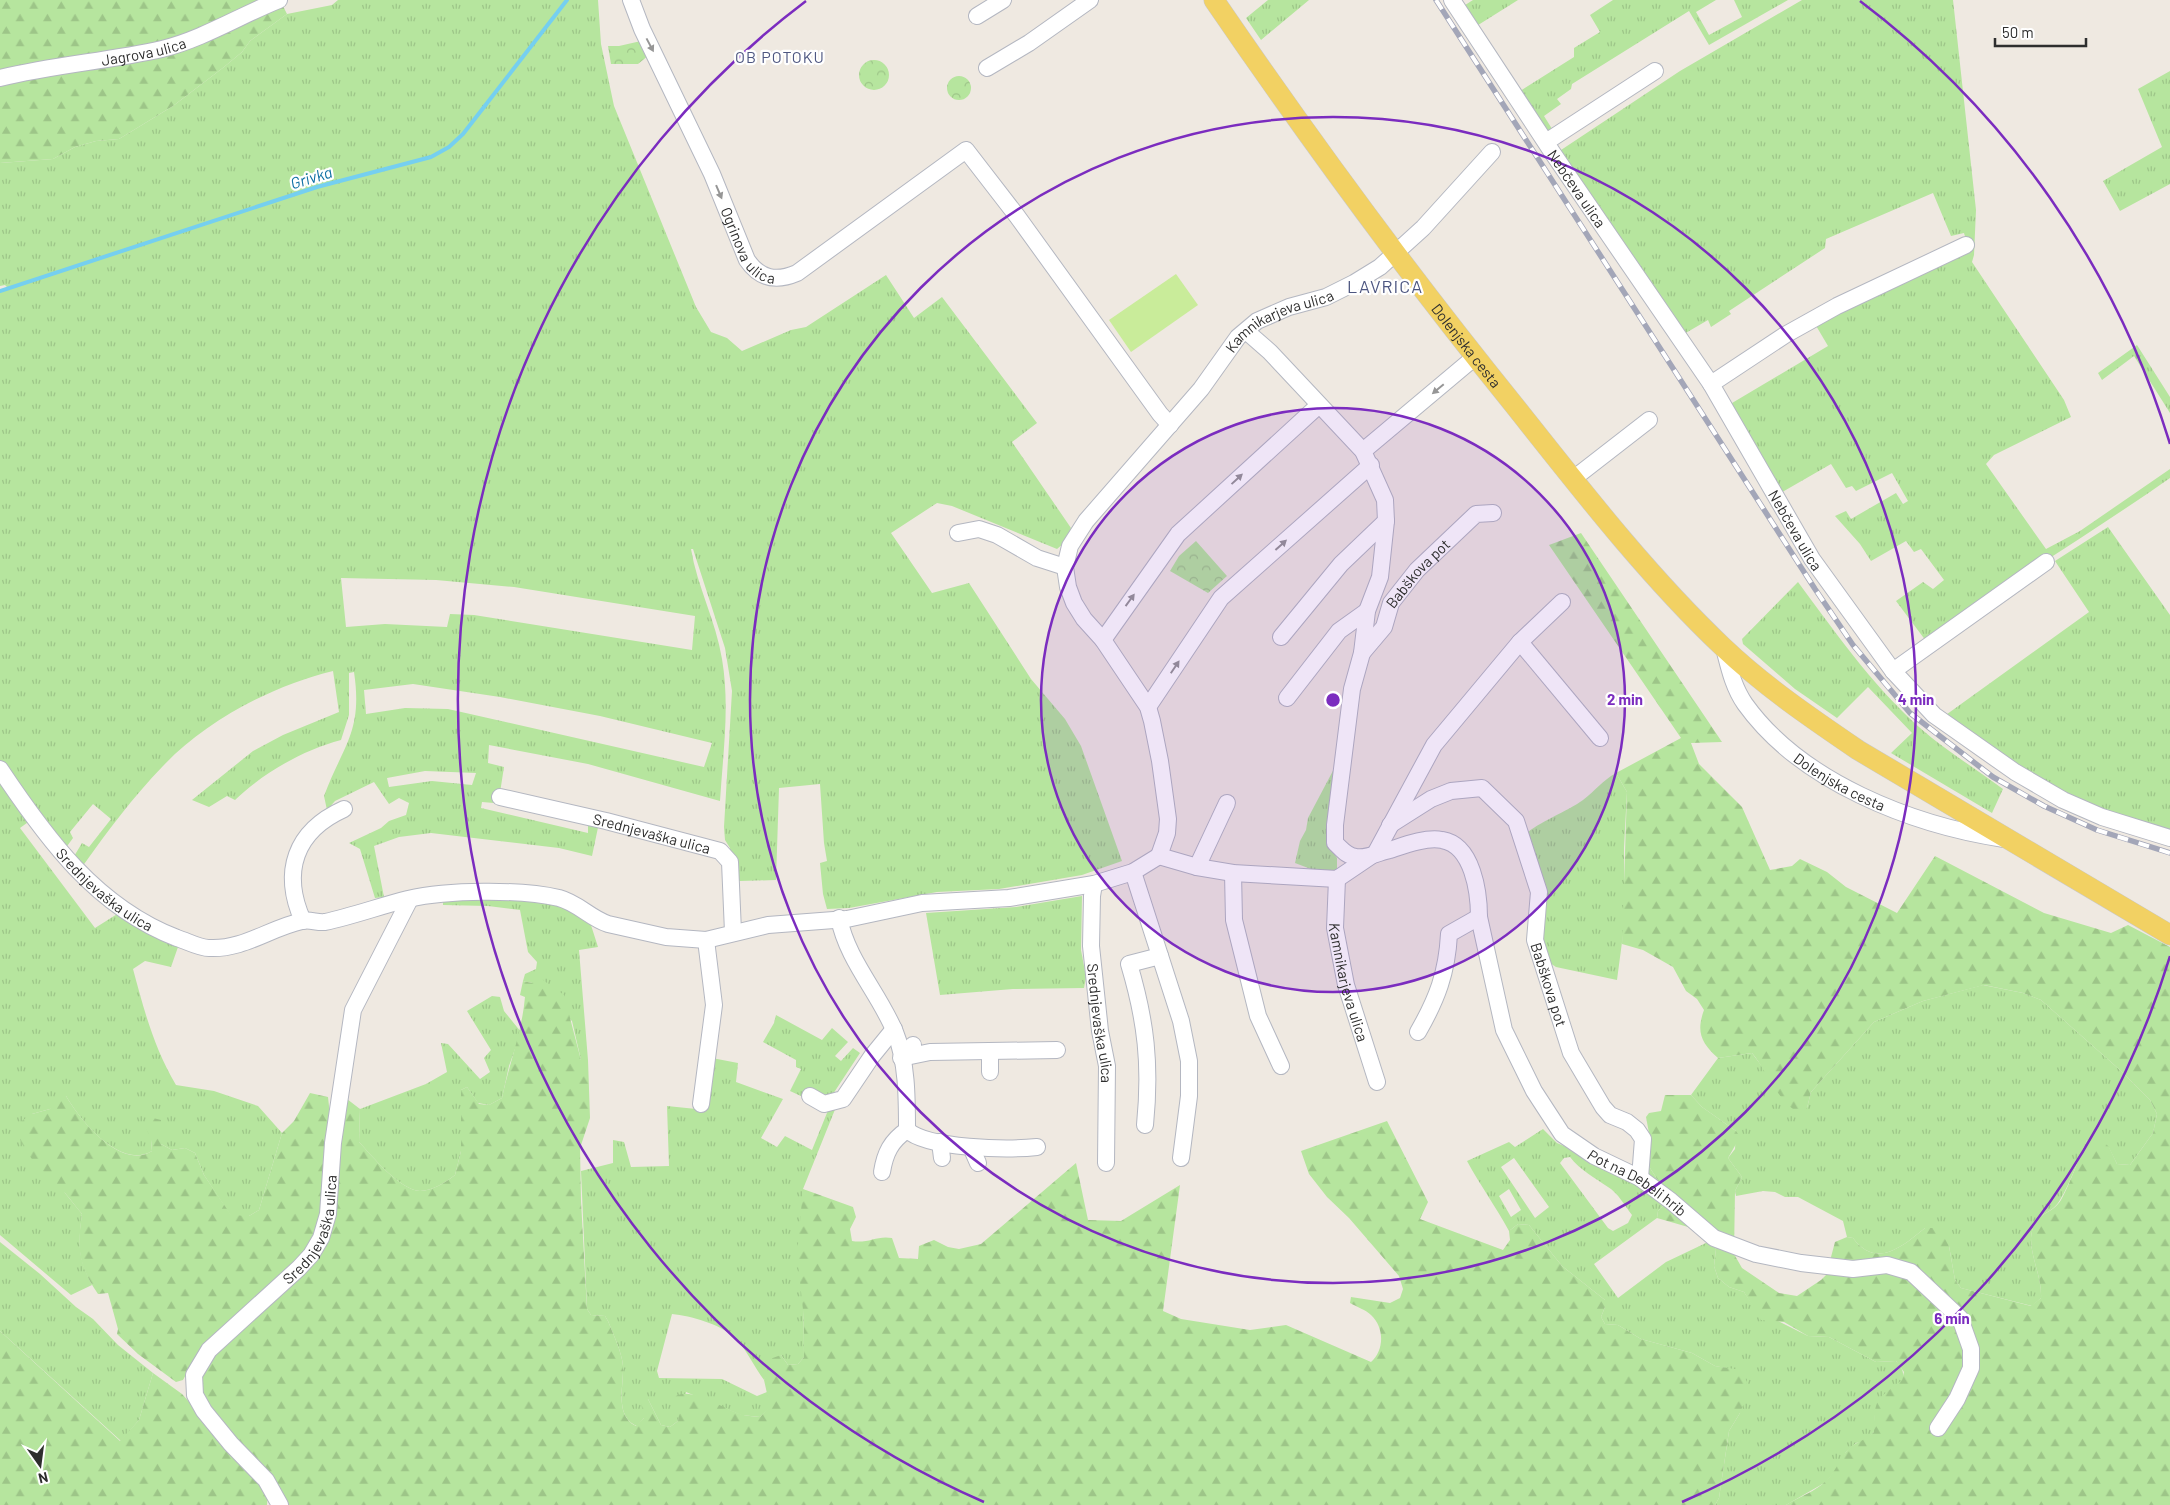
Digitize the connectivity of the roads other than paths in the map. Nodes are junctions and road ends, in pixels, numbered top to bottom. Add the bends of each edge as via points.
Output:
1 (279, 0) edge
2 (631, 0) edge
3 (1004, 0) edge
4 (1090, 0) edge
5 (1214, 0) edge
6 (1458, 2) edge
7 (977, 16) dead end
8 (986, 68) dead end
9 (1655, 71) dead end
10 (0, 78) edge
11 (1546, 142) junction
12 (1492, 152) dead end
13 (1966, 245) dead end
14 (1395, 254) junction
15 (1246, 330) junction
16 (1476, 358) junction
17 (1711, 384) junction
18 (1319, 405) junction
19 (1648, 420) dead end
20 (1170, 425) junction
21 (1367, 458) junction
22 (1573, 479) junction
23 (1493, 513) dead end
24 (1386, 522) junction
25 (958, 533) dead end
26 (2046, 562) dead end
27 (1065, 567) junction
28 (1562, 602) dead end
29 (1366, 610) junction
30 (1281, 637) dead end
31 (1103, 640) junction
32 (1520, 642) junction
33 (1724, 648) junction
34 (1362, 653) junction
35 (1893, 671) junction
36 (1287, 698) dead end
37 (1148, 707) junction
38 (1600, 738) dead end
39 (0, 769) edge
40 (500, 797) dead end
41 (1227, 804) dead end
42 (344, 809) dead end
43 (1390, 825) junction
44 (2170, 838) edge
45 (2013, 841) junction
46 (1375, 854) junction
47 (1159, 856) junction
48 (1197, 867) junction
49 (1133, 872) junction
50 (1233, 873) junction
51 (1337, 879) junction
52 (1094, 884) junction
53 (410, 898) junction
54 (1479, 917) junction
55 (840, 918) junction
56 (303, 921) junction
57 (733, 932) junction
58 (2170, 935) edge
59 (706, 940) junction
60 (1160, 956) junction
61 (894, 1029) junction
62 (1418, 1032) dead end
63 (914, 1045) dead end
64 (1057, 1050) dead end
65 (990, 1051) junction
66 (902, 1058) junction
67 (1281, 1066) dead end
68 (990, 1072) dead end
69 (1377, 1082) dead end
70 (810, 1096) dead end
71 (701, 1104) dead end
72 (1145, 1125) dead end
73 (907, 1130) junction
74 (971, 1147) junction
75 (1037, 1147) dead end
76 (1182, 1158) dead end
77 (1106, 1163) dead end
78 (978, 1164) dead end
79 (882, 1172) dead end
80 (1640, 1178) junction
81 (1938, 1428) dead end
82 (277, 1502) edge

1 - 10 street, Jagrova ulica via 164,48
2 -> 20 street, Ogrinova ulica via 754,270 774,279 797,273 966,150
3 - 7 street
4 - 8 street via 1030,43
5 - 14 main road, Dolenjska cesta
6 - 11 street, Nebčeva ulica
9 - 11 street, Nebčeva ulica
11 - 17 street, Nebčeva ulica
12 - 14 street, Kamnikarjeva ulica
13 - 17 street via 1837,306 1785,335
14 - 15 street, Kamnikarjeva ulica via 1354,283 1312,302 1272,314
14 - 16 main road, Dolenjska cesta
15 - 18 street, Babškova pot
15 - 20 street, Kamnikarjeva ulica
16 -> 21 street
16 - 22 main road, Dolenjska cesta
17 - 35 street, Nebčeva ulica via 1812,559
18 - 21 street, Babškova pot
31 -> 18 street via 1178,534
19 - 22 street
20 - 27 street, Kamnikarjeva ulica via 1086,521 1070,546
21 - 24 street, Babškova pot via 1385,500
37 -> 21 street via 1221,598
22 - 33 main road, Dolenjska cesta
23 - 34 street, Babškova pot via 1476,514 1417,570 1392,603 1384,627
24 - 29 street, Babškova pot via 1380,577
24 - 30 street via 1341,564
25 - 27 street via 979,529 998,535 1037,558
26 - 35 street
27 - 31 street, Kamnikarjeva ulica via 1074,603
28 - 32 street
29 - 34 street, Babškova pot
29 - 36 street, Babškova pot via 1339,631
31 - 37 street, Kamnikarjeva ulica
32 - 38 street
32 - 43 street via 1434,745
33 - 45 main road, Dolenjska cesta via 1811,719
33 - 45 street, Dolenjska cesta via 1734,684 1745,704 1795,756 1880,804 1968,834
34 - 46 street, Babškova pot via 1352,689 1335,843 1347,855 1358,858
35 - 44 street, Nebčeva ulica via 1934,715 1997,761 2062,800 2102,817
37 - 47 street, Kamnikarjeva ulica via 1168,819
39 - 56 street, Srednjevaška ulica via 46,835 80,874 116,906 148,925 206,948 225,948
40 - 57 street, Srednjevaška ulica via 720,851 730,862
41 - 48 street
42 - 56 street via 324,818 296,854 291,889
43 - 46 street
43 - 80 street, Babškova pot via 1450,790 1482,788 1516,821 1539,892 1535,940 1571,1053 1603,1107 1610,1115 1627,1122 1643,1139
45 - 58 main road, Dolenjska cesta
46 - 51 street
46 - 54 street, Pot na Debeli hrib via 1441,840 1453,844 1462,852 1471,869 1479,900
47 - 48 street
47 - 49 street, Srednjevaška ulica
48 - 50 street
49 - 52 street, Srednjevaška ulica
49 - 60 street
50 - 51 street
50 - 67 street via 1234,920 1258,1016
51 - 69 street, Kamnikarjeva ulica via 1335,928 1346,985
52 - 55 street, Srednjevaška ulica via 1009,898 922,904
52 - 77 street, Srednjevaška ulica via 1091,946 1107,1066
53 - 56 street, Srednjevaška ulica via 323,922
53 - 59 street, Srednjevaška ulica via 455,894 541,895 567,901 608,924 666,937
53 - 82 street, Srednjevaška ulica via 354,1010 334,1143 328,1214 321,1238 312,1255 209,1350 194,1375 194,1395 204,1411 266,1480
54 - 62 street via 1449,934 1448,962 1435,1002
54 - 80 street, Pot na Debeli hrib via 1504,1030 1534,1091 1562,1134 1594,1156
55 - 57 street, Srednjevaška ulica via 790,922
55 - 61 street via 843,938
57 - 59 street, Srednjevaška ulica
59 - 71 street via 714,1005
60 - 72 street via 1129,964 1141,1004 1146,1042 1149,1084
60 - 76 street via 1180,1021 1188,1061 1189,1096
61 - 66 street
61 - 70 street via 843,1099 824,1104
63 - 66 street
64 - 65 street
65 - 66 street via 930,1052
65 - 68 street
66 - 73 street
73 - 74 street via 941,1150
73 - 79 street via 895,1138
74 - 75 street
74 - 78 street
80 - 81 street, Pot na Debeli hrib via 1714,1238 1756,1254 1853,1269 1887,1265 1911,1272 1960,1318 1971,1349 1971,1368 1957,1399

